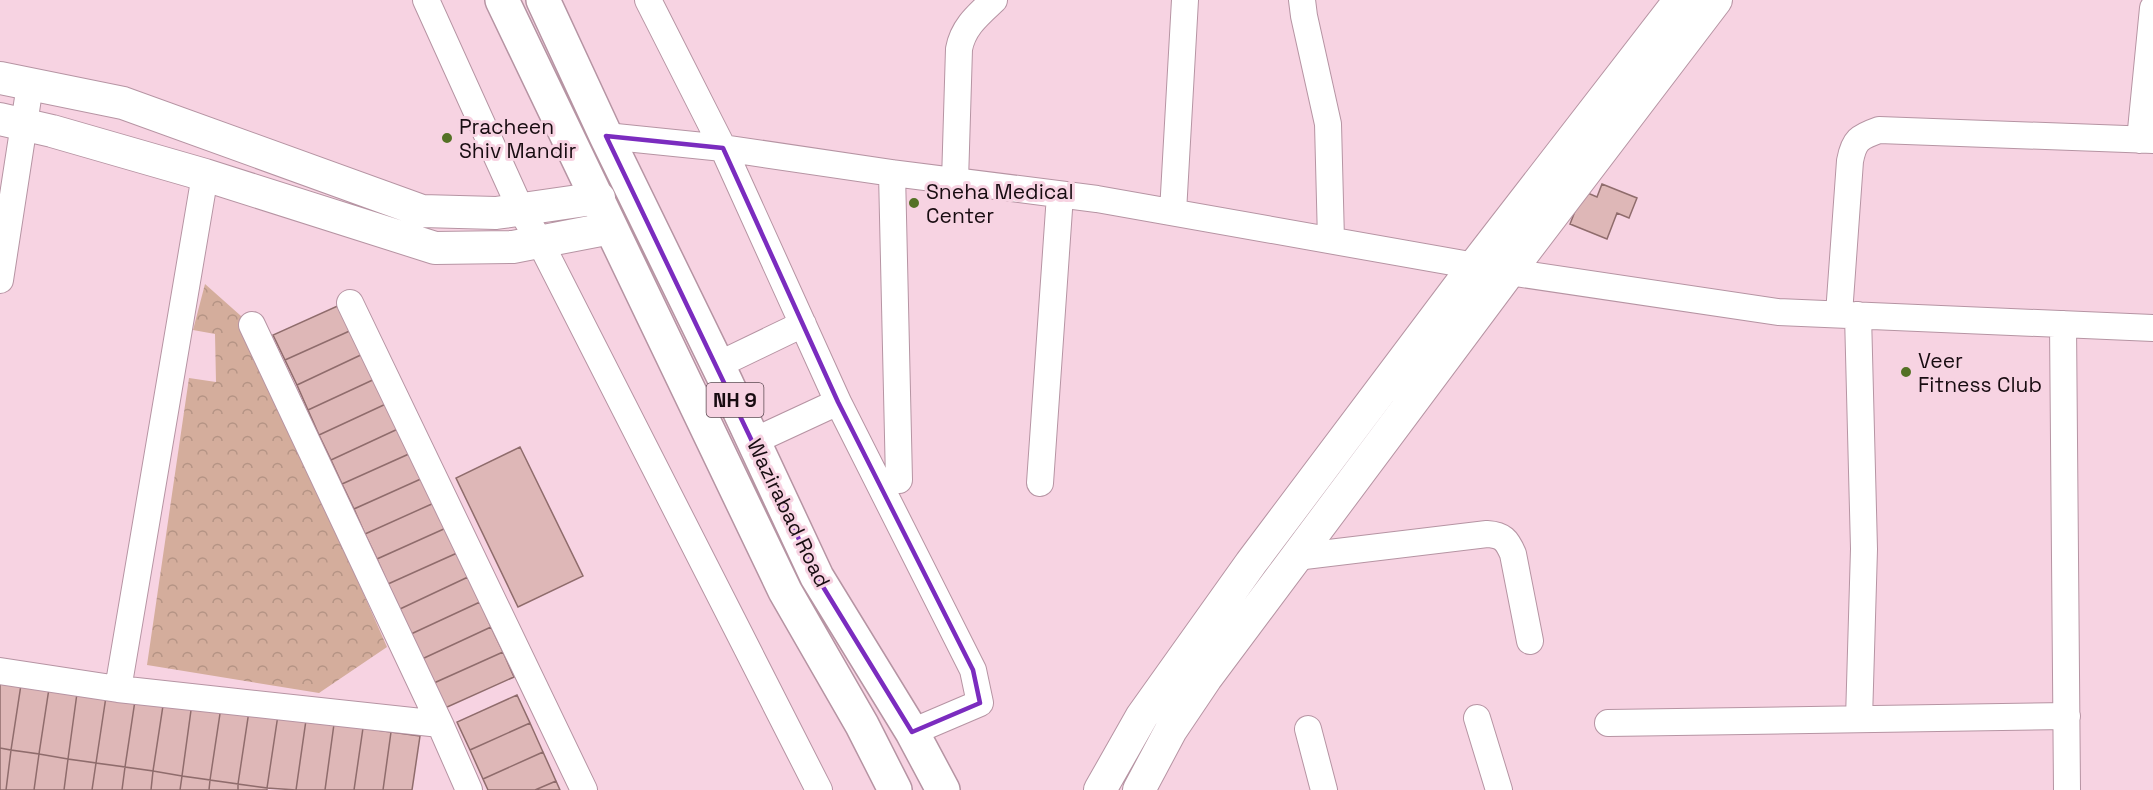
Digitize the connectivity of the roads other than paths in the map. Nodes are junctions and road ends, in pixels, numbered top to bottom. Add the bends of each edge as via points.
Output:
1 (426, 0) edge
2 (502, 0) edge
3 (543, 0) edge
4 (648, 0) edge
5 (994, 0) edge
6 (1185, 0) edge
7 (1302, 0) edge
8 (1698, 3) edge
9 (2153, 8) edge
10 (0, 78) edge
11 (30, 85) junction
12 (12, 122) edge
13 (606, 136) junction
14 (2146, 140) edge
15 (723, 148) junction
16 (892, 173) junction
17 (205, 175) junction
18 (955, 181) junction
19 (1060, 195) junction
20 (599, 198) junction
21 (521, 210) junction
22 (1173, 212) junction
23 (611, 228) junction
24 (1331, 240) junction
25 (540, 242) junction
26 (1475, 265) junction
27 (1509, 272) junction
28 (0, 280) edge
29 (350, 303) dead end
30 (1849, 314) junction
31 (803, 324) junction
32 (2063, 324) junction
33 (252, 325) dead end
34 (2153, 328) edge
35 (718, 365) junction
36 (838, 402) junction
37 (754, 441) junction
38 (898, 480) dead end
39 (1040, 483) dead end
40 (1296, 557) junction
41 (1530, 641) dead end
42 (0, 671) edge
43 (118, 689) junction
44 (2067, 716) junction
45 (1478, 718) dead end
46 (1859, 719) junction
47 (1608, 723) dead end
48 (440, 724) junction
49 (1308, 729) dead end
50 (912, 732) junction
51 (469, 790) edge
52 (584, 790) edge
53 (819, 790) edge
54 (895, 790) edge
55 (943, 790) edge
56 (1100, 790) edge
57 (1139, 790) edge
58 (1324, 790) edge
59 (1499, 790) edge
60 (2067, 790) edge

1 - 21 street
2 - 20 highway, Wazirabad Road / NH 9
3 - 13 highway, Wazirabad Road / NH 9
4 - 15 street
5 - 18 street via 975,17 961,38
6 - 22 street
7 - 24 street via 1328,123
8 - 26 main road
8 - 27 main road
9 - 14 street
10 - 11 main road
11 - 12 street
11 - 21 main road via 123,103 422,212
12 - 17 main road
12 - 28 street
13 - 15 street
13 - 35 highway, Wazirabad Road / NH 9
14 - 30 street via 1879,130 1862,135 1853,146 1850,161
15 - 16 street
15 - 31 street
16 - 18 street
16 - 38 street
17 - 25 main road via 435,248 513,247
17 - 43 street
18 - 19 street
19 - 22 street
19 - 39 street
20 - 21 main road
20 - 23 highway, Wazirabad Road / NH 9
21 - 25 street
22 - 24 street
23 - 25 main road
23 - 54 highway, Wazirabad Road / NH 9 via 785,591
24 - 26 street
25 - 53 street
26 - 27 street
26 - 56 main road via 1142,716
27 - 30 street via 1778,312
27 - 40 main road
29 - 52 street
30 - 32 street
30 - 46 street via 1864,549
31 - 35 street
31 - 36 street
32 - 34 street
32 - 44 street
33 - 48 street
35 - 37 highway, Wazirabad Road / NH 9
36 - 37 street
36 - 50 street via 973,670 980,703
37 - 50 highway, Wazirabad Road / NH 9 via 817,577
40 - 41 street via 1500,535 1509,542 1513,554
40 - 57 main road via 1206,678 1171,730
42 - 43 street
43 - 48 street
44 - 46 street
44 - 60 street
45 - 59 street
46 - 47 street
48 - 51 street
49 - 58 street
50 - 55 highway, Wazirabad Road / NH 9

